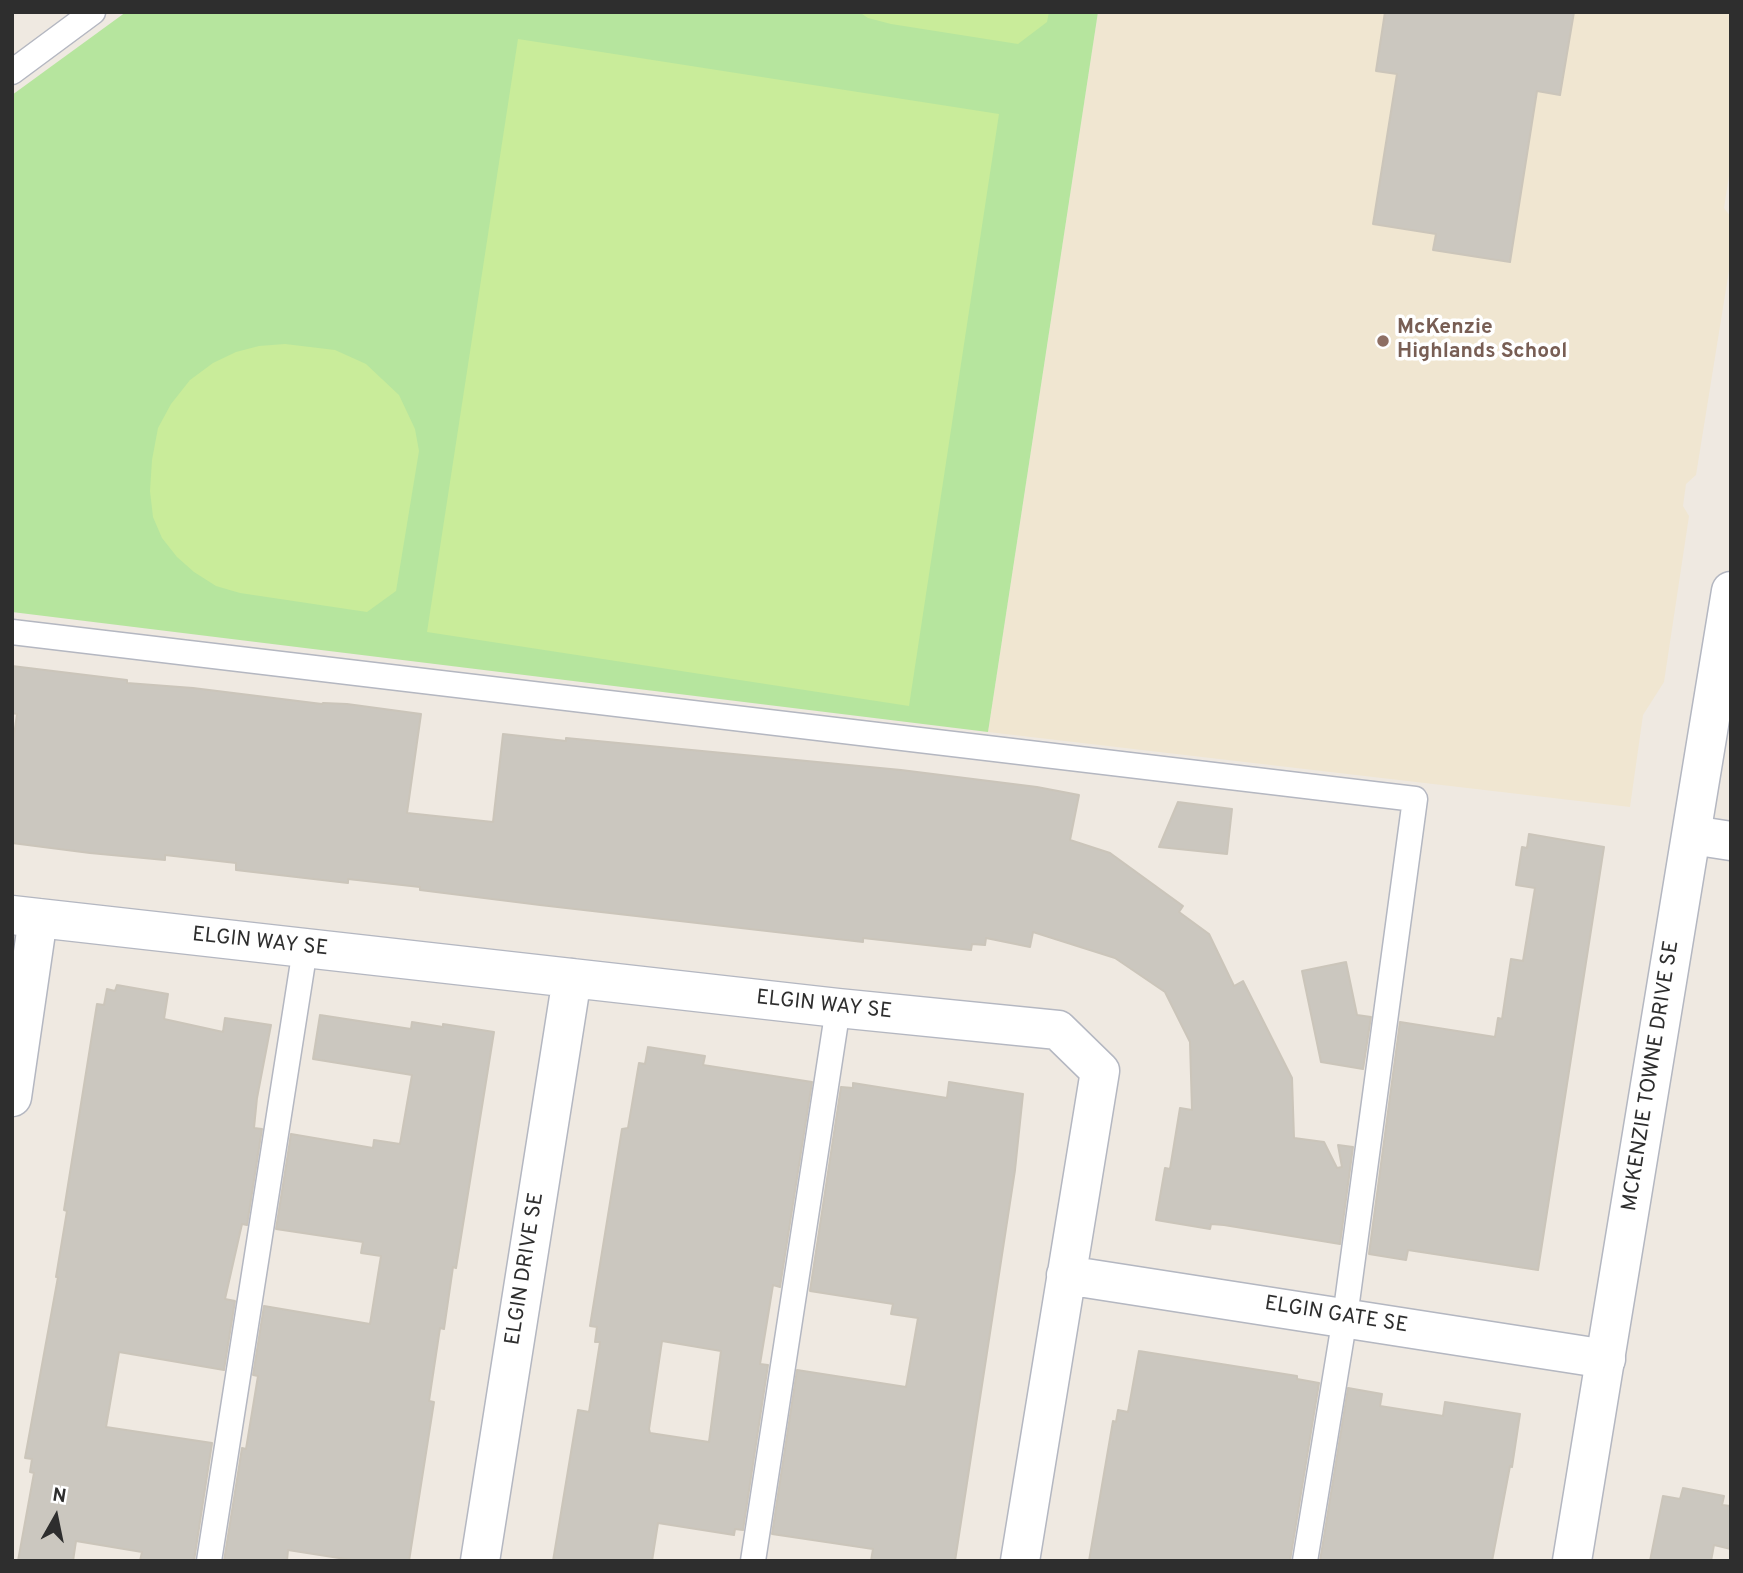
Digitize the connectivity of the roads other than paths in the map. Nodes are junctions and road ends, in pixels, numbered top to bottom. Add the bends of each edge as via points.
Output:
1 (93, 12) edge
2 (12, 72) edge
3 (1731, 592) edge
4 (12, 632) edge
5 (1692, 835) junction
6 (1731, 841) edge
7 (25, 917) edge
8 (305, 948) junction
9 (572, 978) junction
10 (838, 1008) junction
11 (12, 1097) edge
12 (1066, 1275) junction
13 (1345, 1317) junction
14 (1605, 1359) junction
15 (209, 1561) edge
16 (480, 1561) edge
17 (753, 1561) edge
18 (1020, 1561) edge
19 (1305, 1561) edge
20 (1572, 1561) edge

1 - 2 lane
3 - 5 street, MCKENZIE TOWNE DRIVE SE
4 - 13 lane via 1415,799
5 - 6 street
5 - 14 street, MCKENZIE TOWNE DRIVE SE
7 - 8 street, ELGIN WAY SE
7 - 11 street, ELGIN WAY SE
8 - 9 street, ELGIN WAY SE
8 - 15 lane
9 - 10 street, ELGIN WAY SE
9 - 16 street, ELGIN DRIVE SE
10 - 12 street, ELGIN WAY SE via 1058,1030 1100,1070
10 - 17 lane
12 - 13 street, ELGIN GATE SE
12 - 18 street, ELGIN WAY SE
13 - 14 street, ELGIN GATE SE
13 - 19 lane
14 - 20 street, MCKENZIE TOWNE DRIVE SE

